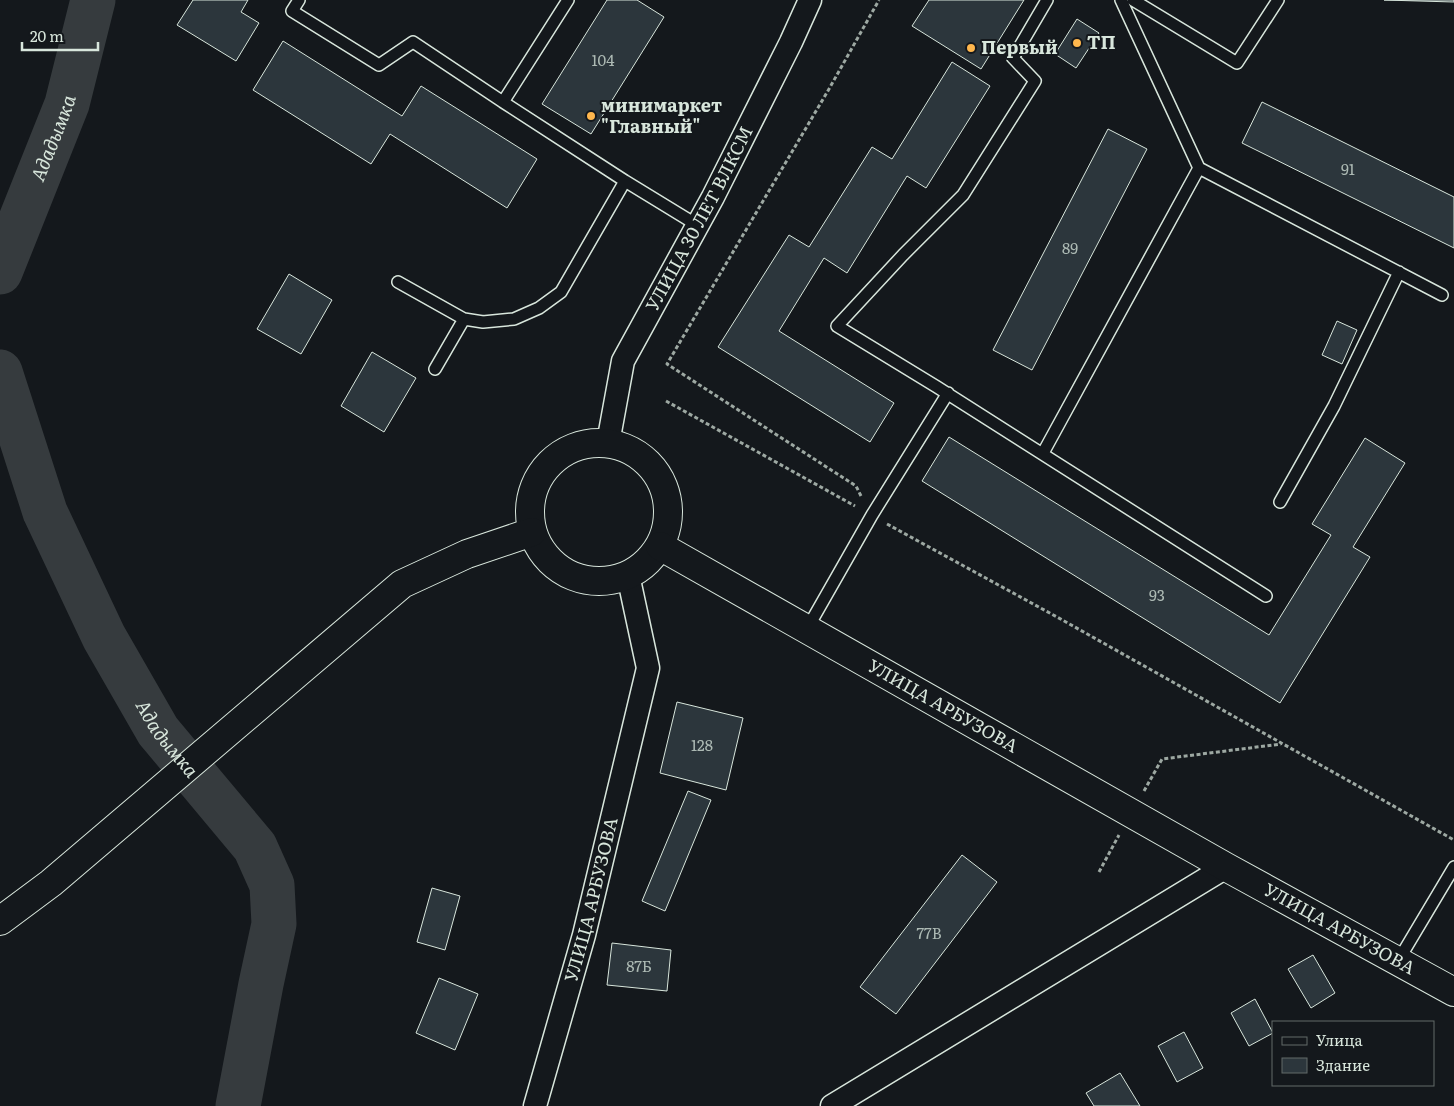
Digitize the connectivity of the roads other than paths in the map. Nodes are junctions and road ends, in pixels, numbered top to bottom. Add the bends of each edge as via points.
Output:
1 (299, 0) edge
2 (568, 0) edge
3 (810, 0) edge
4 (1047, 0) edge
5 (1121, 0) edge
6 (1133, 0) edge
7 (1278, 0) edge
8 (503, 102) junction
9 (1199, 168) junction
10 (625, 181) junction
11 (697, 224) junction
12 (1399, 272) junction
13 (398, 282) dead end
14 (1442, 295) dead end
15 (464, 319) junction
16 (435, 370) dead end
17 (948, 393) junction
18 (608, 443) junction
19 (1043, 453) junction
20 (1280, 502) dead end
21 (532, 532) junction
22 (660, 546) junction
23 (628, 575) junction
24 (1266, 596) dead end
25 (807, 629) junction
26 (1226, 867) junction
27 (1454, 867) edge
28 (0, 921) edge
29 (1398, 961) junction
30 (1454, 992) edge
31 (535, 1106) edge
32 (832, 1106) edge

1 - 8 lane via 292,11 379,65 413,42
2 - 8 lane
3 - 11 street, УЛИЦА 30 ЛЕТ ВЛКСМ
4 - 17 lane via 1013,58 1035,81 963,195 837,326
5 - 9 lane
6 - 7 lane via 1237,63
8 - 10 lane
9 - 12 lane
9 - 19 lane
10 - 11 lane
10 - 15 lane via 561,292 540,308 514,319 484,322
11 - 18 street, УЛИЦА 30 ЛЕТ ВЛКСМ via 622,361
12 - 14 lane
12 - 20 lane via 1334,406
13 - 15 lane
15 - 16 lane
17 - 19 lane
17 - 25 lane
18 - 21 street via 574,447 545,468 535,484 530,502
18 - 22 street via 637,453 661,481 668,501 668,522
19 - 24 lane
21 - 23 street via 546,558 573,577 608,581
21 - 28 street via 467,554 402,584 51,884
22 - 23 street via 645,565
22 - 25 street, УЛИЦА АРБУЗОВА
23 - 31 street, УЛИЦА АРБУЗОВА via 648,668 584,935
25 - 26 street, УЛИЦА АРБУЗОВА
26 - 29 street, УЛИЦА АРБУЗОВА
26 - 32 street
27 - 29 lane
29 - 30 street, УЛИЦА АРБУЗОВА

